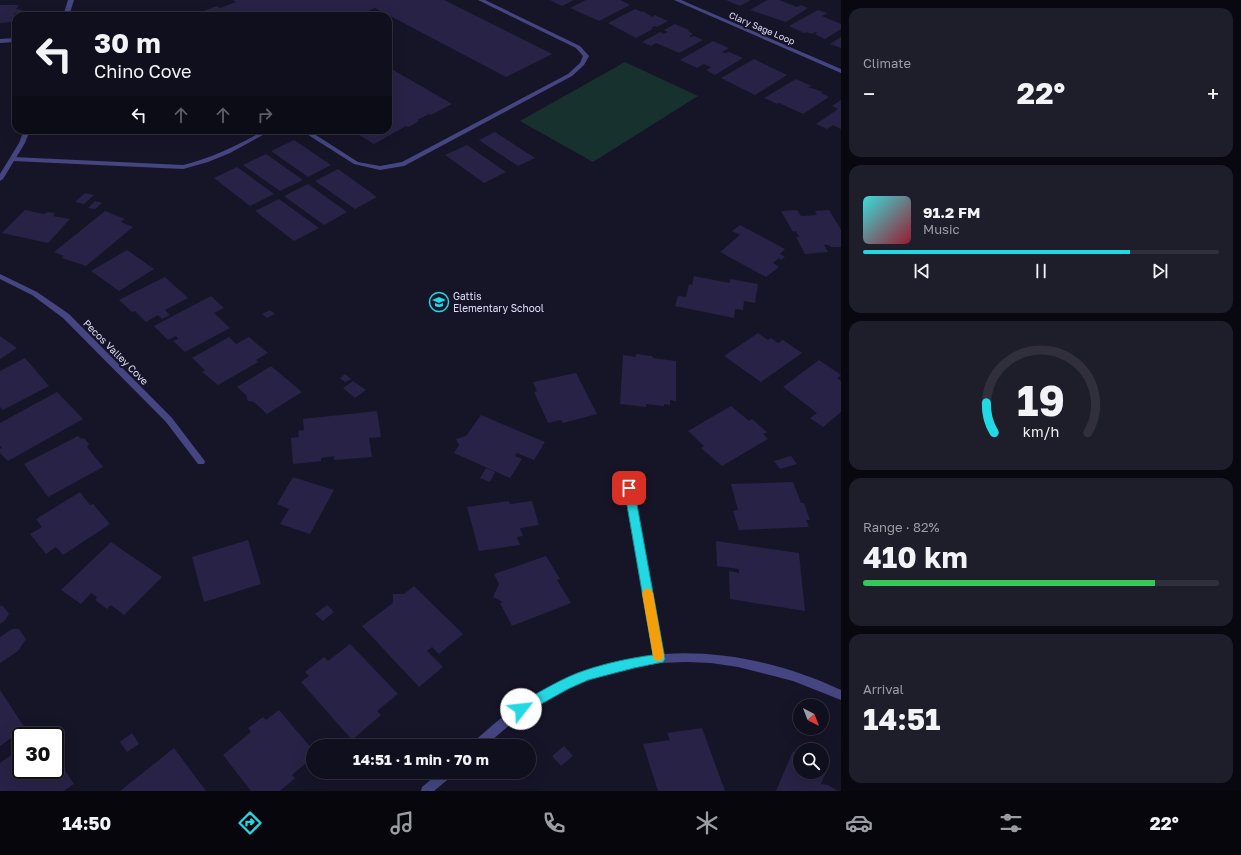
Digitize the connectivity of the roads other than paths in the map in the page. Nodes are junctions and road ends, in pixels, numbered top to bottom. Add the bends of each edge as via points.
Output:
1 (72, 0) edge
2 (481, 0) edge
3 (677, 0) edge
4 (68, 12) edge
5 (12, 40) edge
6 (0, 41) edge
7 (841, 71) edge
8 (25, 134) edge
9 (262, 134) edge
10 (310, 134) edge
11 (13, 159) junction
12 (0, 179) edge
13 (0, 276) edge
14 (201, 462) dead end
15 (629, 488) dead end
16 (659, 659) junction
17 (841, 695) edge
18 (485, 739) edge
19 (440, 779) edge
20 (426, 791) edge

1 - 4 street
2 - 10 street via 578,47 586,56 582,64 570,75 404,164 380,168 356,163
3 - 7 street, Clary Sage Loop
5 - 6 street
8 - 11 street
9 - 11 street via 228,153 203,163 183,167
11 - 12 street
13 - 14 street, Pecos Valley Cove via 48,300 66,316 170,420
15 - 16 street
16 - 17 street via 709,658 735,661 788,674
16 - 18 street via 634,662 587,675 564,685 521,709
19 - 20 street

